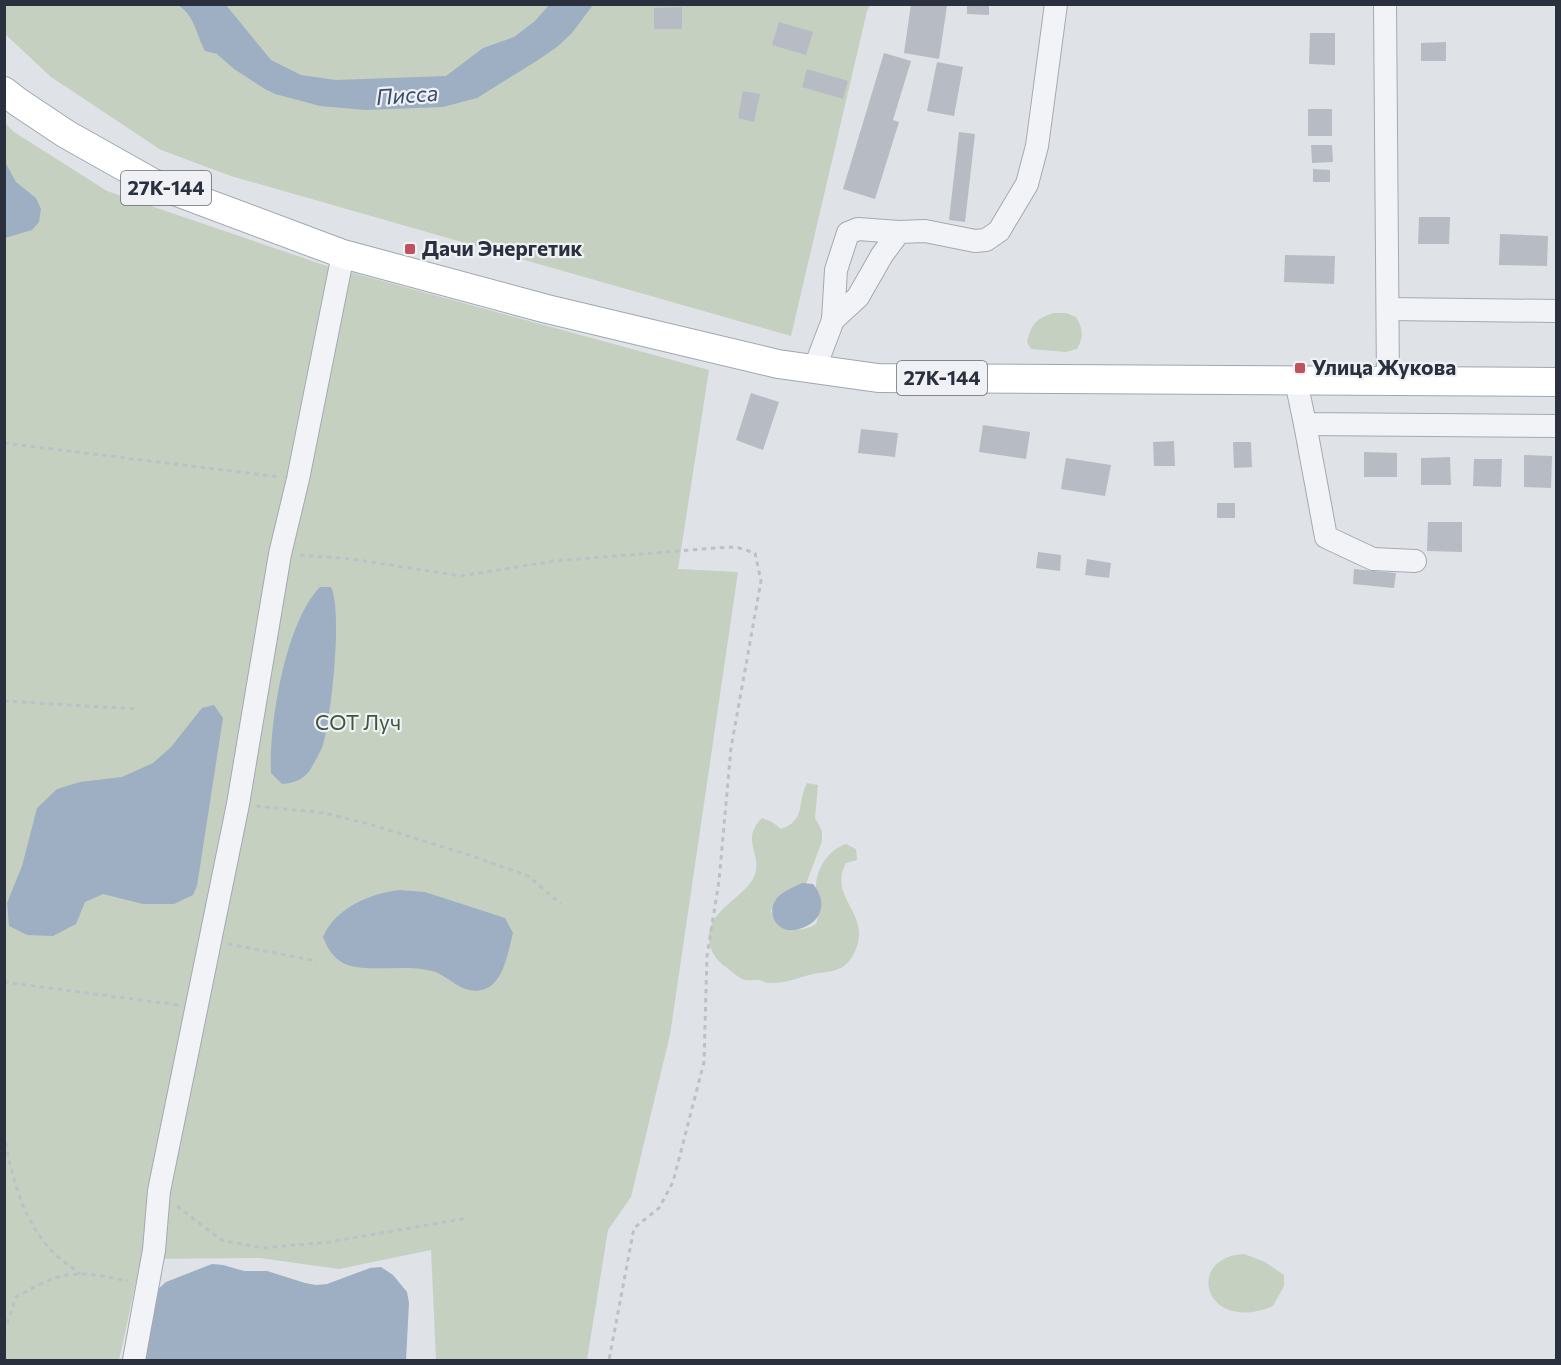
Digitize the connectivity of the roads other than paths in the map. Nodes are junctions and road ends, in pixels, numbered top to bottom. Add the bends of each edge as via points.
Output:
1 (1056, 4) edge
2 (1385, 4) edge
3 (4, 91) edge
4 (899, 232) junction
5 (343, 254) junction
6 (1389, 309) junction
7 (1557, 311) edge
8 (833, 320) junction
9 (814, 370) junction
10 (1296, 381) junction
11 (1388, 381) junction
12 (1557, 382) edge
13 (1305, 424) junction
14 (1557, 426) edge
15 (1415, 561) dead end
16 (134, 1360) edge

1 - 4 street via 1038,146 1027,184 999,231 986,240 975,241 925,231
2 - 6 street
3 - 5 main road, 27К-144 via 66,134 153,183
4 - 8 street via 858,297
4 - 8 street via 858,229 848,233 836,270
5 - 9 main road, 27К-144 via 547,309
5 - 16 street via 280,554 238,804 159,1191 154,1250
6 - 7 street
6 - 11 street
8 - 9 street
9 - 10 main road, 27К-144 via 878,378
10 - 11 main road, 27К-144
10 - 13 street
11 - 12 main road, 27К-144
13 - 14 street
13 - 15 street via 1326,537 1373,559

